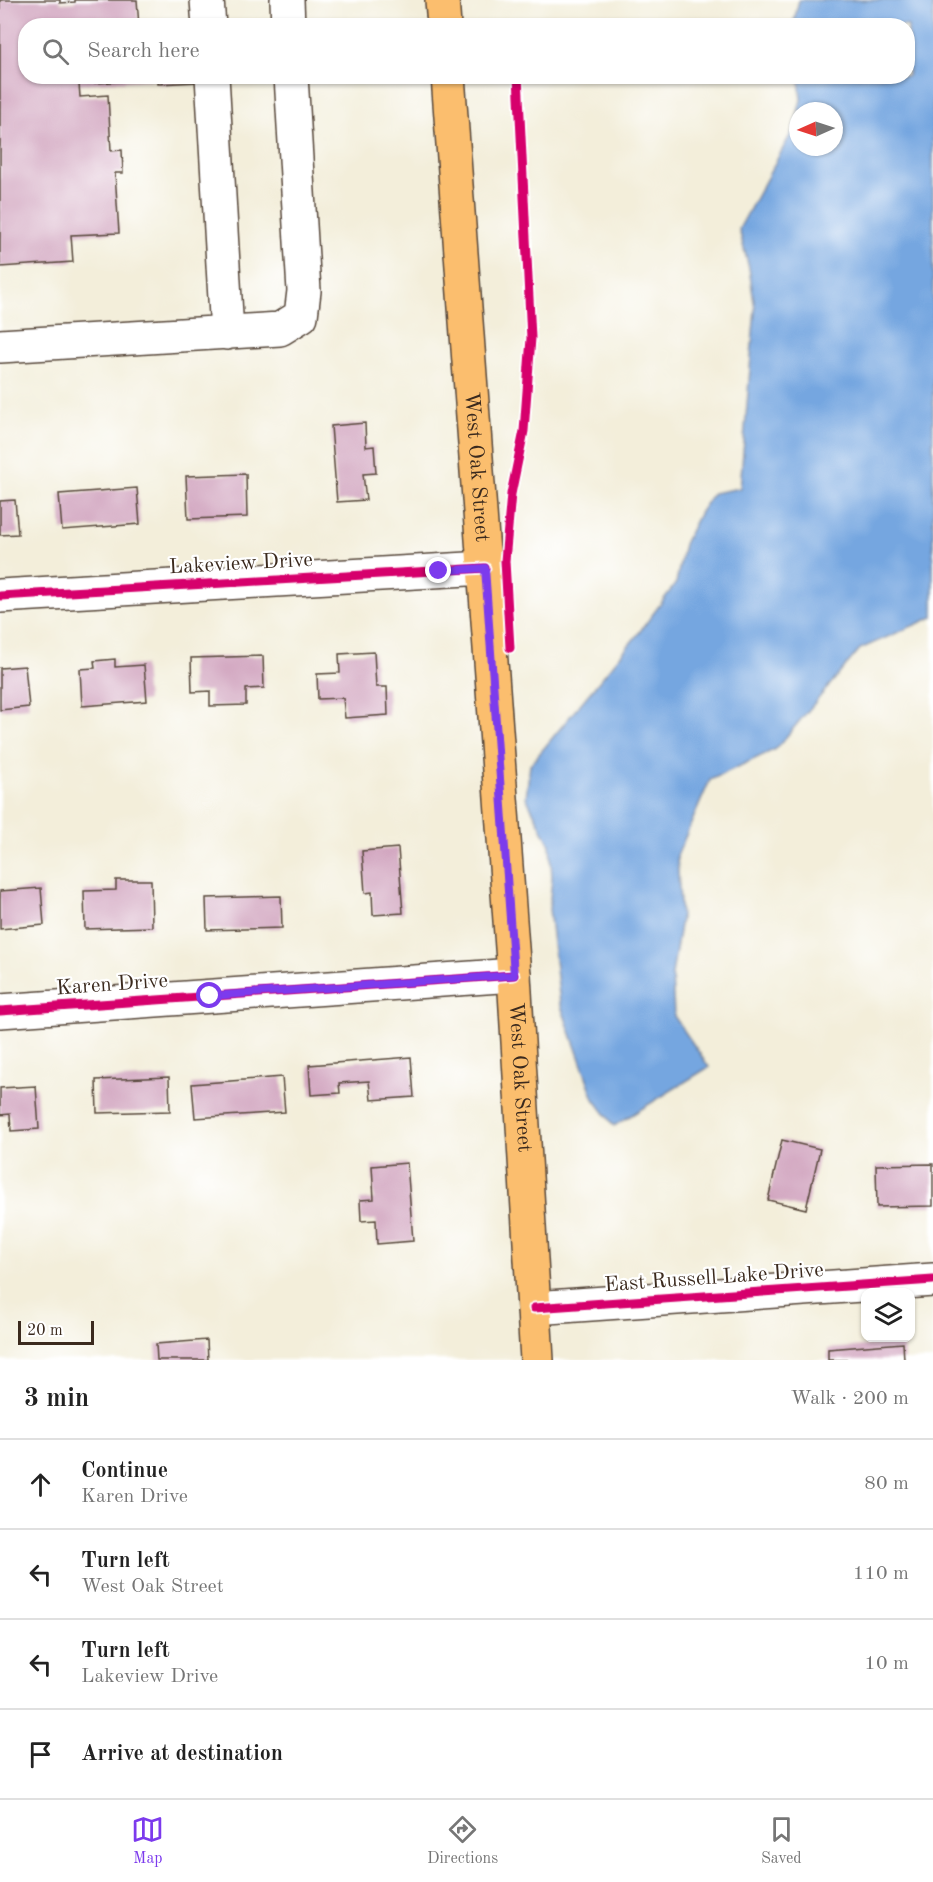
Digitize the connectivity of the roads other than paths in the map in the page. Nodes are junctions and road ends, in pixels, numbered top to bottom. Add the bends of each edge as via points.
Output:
1 (207, 0) edge
2 (287, 0) edge
3 (442, 0) edge
4 (208, 18) edge
5 (288, 18) edge
6 (443, 18) edge
7 (212, 84) edge
8 (291, 84) edge
9 (449, 84) edge
10 (227, 333) junction
11 (0, 346) edge
12 (485, 568) junction
13 (0, 596) edge
14 (514, 975) junction
15 (0, 1011) edge
16 (933, 1280) edge
17 (534, 1308) junction
18 (537, 1360) edge

1 - 4 street
2 - 5 street
3 - 6 main road
7 - 10 street
8 - 10 street via 304,291 301,316 280,329
9 - 12 main road, West Oak Street
10 - 11 street
12 - 13 street, Lakeview Drive
12 - 14 main road, West Oak Street
14 - 15 street, Karen Drive
14 - 17 main road, West Oak Street
16 - 17 street, East Russell Lake Drive
17 - 18 main road, West Oak Street

